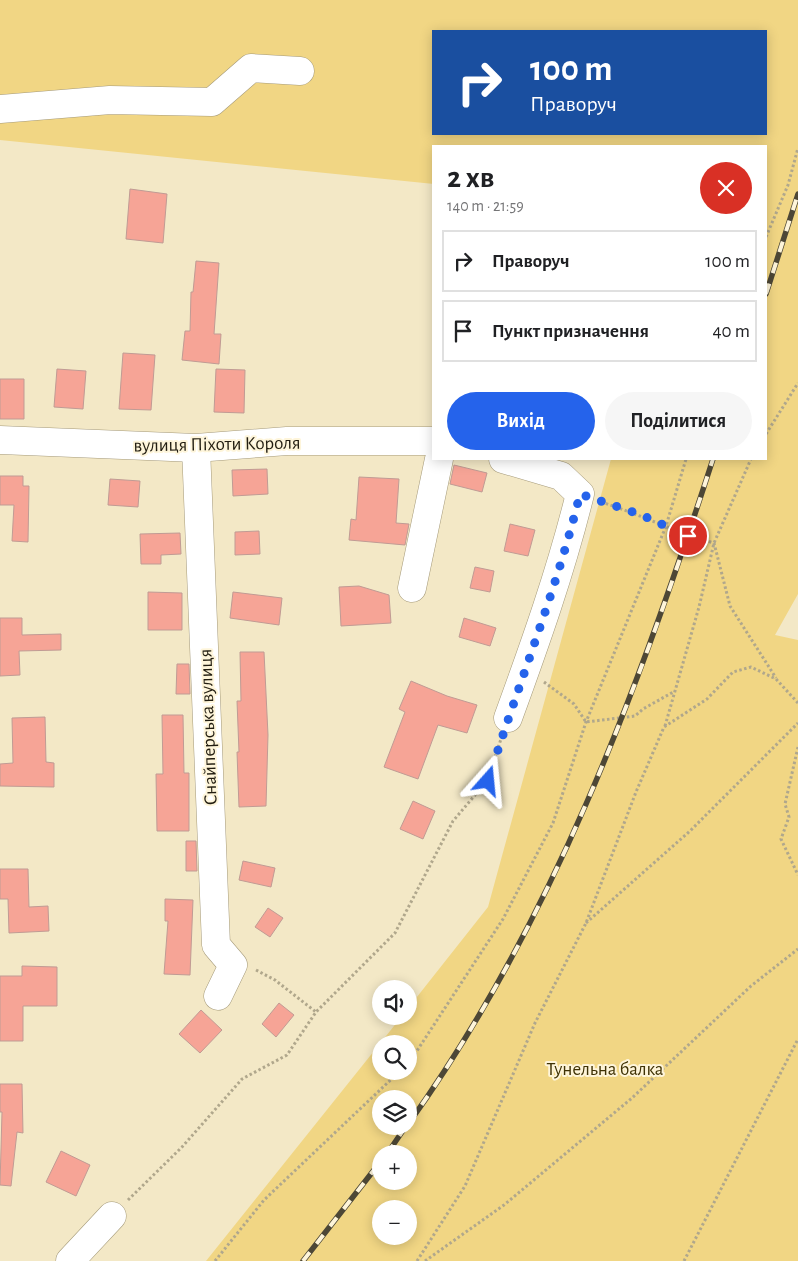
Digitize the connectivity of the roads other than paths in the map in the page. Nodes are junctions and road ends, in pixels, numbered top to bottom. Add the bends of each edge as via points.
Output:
1 (300, 71) dead end
2 (0, 109) edge
3 (0, 440) edge
4 (432, 441) edge
5 (196, 448) junction
6 (439, 460) edge
7 (506, 460) edge
8 (412, 588) dead end
9 (508, 718) road end
10 (218, 996) dead end
11 (112, 1216) road end
12 (70, 1261) edge

1 - 2 street via 251,68 212,102 110,100
3 - 5 street, вулиця Піхоти Короля
4 - 5 street, вулиця Піхоти Короля via 286,441
5 - 10 street, Снайперська вулиця via 216,945 234,965
6 - 8 street
7 - 9 street via 560,476 580,494 570,535
11 - 12 street

